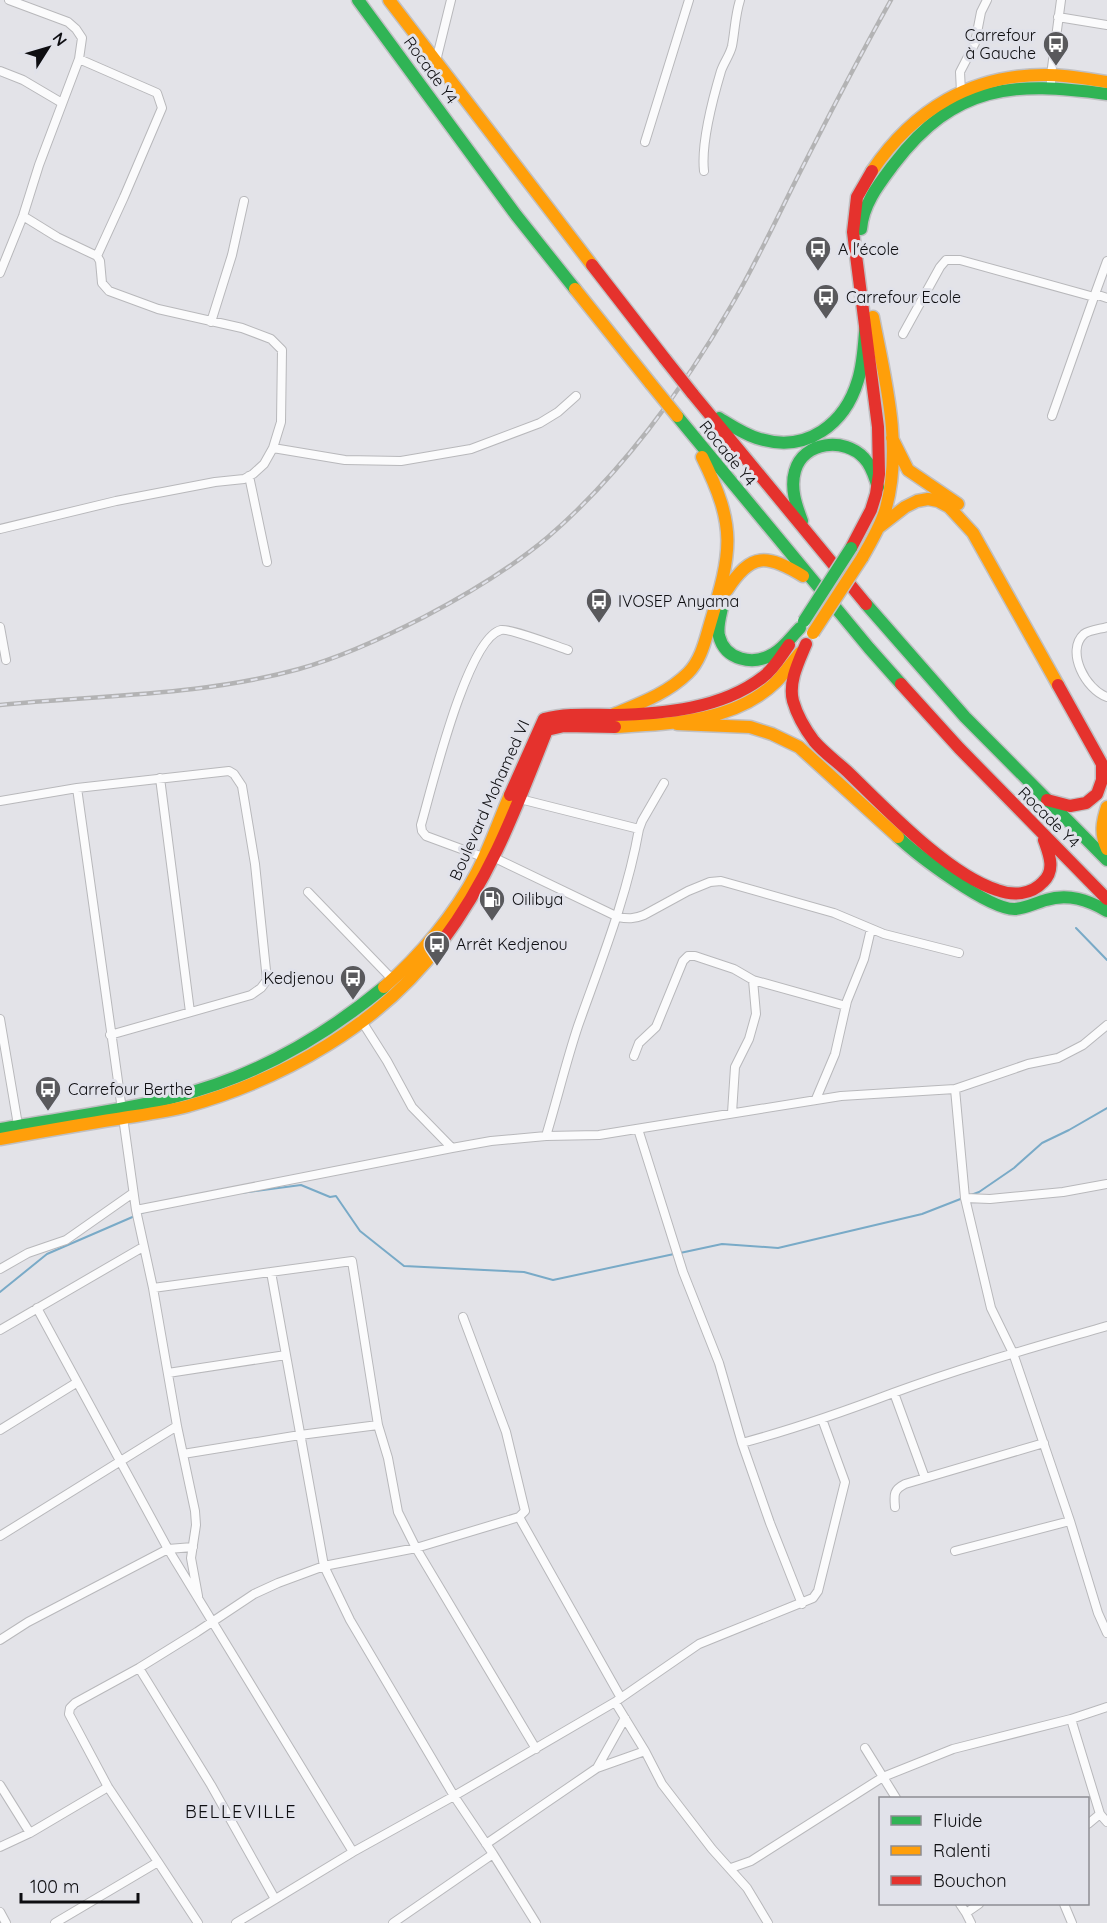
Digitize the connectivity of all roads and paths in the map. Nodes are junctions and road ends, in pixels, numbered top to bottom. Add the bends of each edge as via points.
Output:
1 (9, 0) edge
2 (358, 0) edge
3 (389, 0) edge
4 (451, 0) edge
5 (689, 0) edge
6 (740, 0) edge
7 (987, 0) edge
8 (1061, 0) edge
9 (1058, 17) junction
10 (1107, 25) edge
11 (79, 58) junction
12 (435, 62) junction
13 (0, 71) edge
14 (1051, 81) junction
15 (1107, 82) edge
16 (961, 92) junction
17 (1107, 94) edge
18 (62, 103) junction
19 (645, 142) dead end
20 (704, 171) dead end
21 (244, 201) dead end
22 (23, 216) junction
23 (97, 256) junction
24 (1107, 261) edge
25 (0, 273) edge
26 (1094, 296) junction
27 (1107, 298) edge
28 (866, 320) junction
29 (211, 321) junction
30 (903, 334) dead end
31 (576, 396) dead end
32 (703, 407) junction
33 (1052, 416) dead end
34 (688, 431) junction
35 (892, 438) junction
36 (273, 448) junction
37 (249, 476) junction
38 (878, 487) junction
39 (878, 528) junction
40 (0, 530) edge
41 (806, 532) junction
42 (267, 562) dead end
43 (815, 584) junction
44 (802, 625) junction
45 (0, 627) edge
46 (1107, 627) edge
47 (806, 644) junction
48 (568, 650) dead end
49 (6, 660) dead end
50 (1107, 697) edge
51 (612, 715) junction
52 (677, 724) junction
53 (1107, 756) edge
54 (160, 778) junction
55 (664, 783) dead end
56 (76, 788) junction
57 (520, 799) junction
58 (1046, 799) junction
59 (0, 801) edge
60 (1107, 807) edge
61 (639, 829) junction
62 (1040, 832) junction
63 (1107, 849) edge
64 (489, 858) junction
65 (1107, 860) edge
66 (308, 892) dead end
67 (1107, 899) edge
68 (1107, 911) edge
69 (618, 917) junction
70 (871, 929) junction
71 (959, 953) dead end
72 (392, 979) junction
73 (753, 980) junction
74 (846, 1006) junction
75 (190, 1012) junction
76 (0, 1020) edge
77 (361, 1020) junction
78 (1107, 1025) edge
79 (110, 1035) junction
80 (634, 1056) dead end
81 (955, 1089) junction
82 (816, 1099) junction
83 (121, 1113) junction
84 (732, 1113) junction
85 (18, 1125) junction
86 (0, 1129) edge
87 (638, 1129) junction
88 (546, 1136) junction
89 (0, 1139) edge
90 (452, 1148) junction
91 (1107, 1184) edge
92 (133, 1193) junction
93 (965, 1198) junction
94 (136, 1210) junction
95 (144, 1247) junction
96 (0, 1269) edge
97 (272, 1272) junction
98 (153, 1288) junction
99 (37, 1308) junction
100 (463, 1317) dead end
101 (1107, 1326) edge
102 (0, 1330) edge
103 (1013, 1353) junction
104 (286, 1355) junction
105 (168, 1373) junction
106 (76, 1383) junction
107 (894, 1393) junction
108 (822, 1419) junction
109 (378, 1425) junction
110 (177, 1426) junction
111 (0, 1430) edge
112 (300, 1435) junction
113 (742, 1443) junction
114 (1044, 1443) junction
115 (183, 1454) junction
116 (121, 1460) junction
117 (925, 1478) junction
118 (895, 1507) dead end
119 (519, 1517) junction
120 (1070, 1521) junction
121 (0, 1536) edge
122 (193, 1547) junction
123 (416, 1548) junction
124 (168, 1549) junction
125 (955, 1551) dead end
126 (324, 1566) junction
127 (198, 1596) junction
128 (802, 1604) junction
129 (1107, 1610) edge
130 (1098, 1613) junction
131 (213, 1621) junction
132 (1107, 1633) edge
133 (0, 1640) edge
134 (139, 1668) junction
135 (618, 1700) junction
136 (1107, 1707) edge
137 (625, 1718) junction
138 (1071, 1719) junction
139 (865, 1748) dead end
140 (536, 1749) junction
141 (645, 1751) junction
142 (597, 1768) junction
143 (883, 1777) junction
144 (0, 1785) edge
145 (108, 1787) junction
146 (454, 1797) junction
147 (895, 1797) edge
148 (1100, 1814) junction
149 (1107, 1821) edge
150 (1089, 1823) edge
151 (30, 1833) junction
152 (486, 1844) junction
153 (0, 1847) edge
154 (353, 1852) junction
155 (494, 1854) junction
156 (158, 1862) junction
157 (731, 1868) junction
158 (275, 1899) junction
159 (961, 1905) edge
160 (978, 1905) edge
161 (1064, 1905) edge
162 (0, 1912) edge
163 (966, 1913) junction
164 (6, 1923) edge
165 (55, 1923) edge
166 (198, 1923) edge
167 (236, 1923) edge
168 (393, 1923) edge
169 (536, 1923) edge
170 (768, 1923) edge
171 (971, 1923) edge
172 (1072, 1923) edge

1 - 11 street via 68,22 82,38
2 - 34 main road, Rocade Y4, bridge via 516,215
3 - 12 main road, Rocade Y4
4 - 12 street
5 - 19 street
6 - 20 street via 732,45 708,128 702,158
7 - 16 street via 975,43 960,72
8 - 9 street
9 - 10 street
9 - 14 street
11 - 18 street
11 - 23 street via 157,93 162,108
12 - 32 main road, Rocade Y4, bridge
13 - 18 street
14 - 15 main road, Boulevard Mohamed VI
14 - 16 main road, Boulevard Mohamed VI via 1012,77
14 - 17 main road, Boulevard Mohamed VI
14 - 35 main road, Boulevard Mohamed VI via 1038,87 998,92 945,113 905,150 861,219 861,254
16 - 28 main road, Boulevard Mohamed VI via 939,102 911,124 857,197 853,240
18 - 22 street
21 - 29 street
22 - 23 street
22 - 25 street
23 - 29 street via 102,283 109,291 159,309
24 - 26 street
26 - 27 street
26 - 30 street via 960,260 946,260
26 - 33 street
28 - 32 main road via 857,382 844,410 815,438 795,443 753,439
28 - 38 main road, Boulevard Mohamed VI via 881,455
29 - 36 street via 271,339 282,350 281,422
31 - 36 street via 540,423 471,449 401,461 345,460
32 - 41 main road, Rocade Y4
34 - 43 main road, Rocade Y4
34 - 51 main road via 716,483 725,510 730,542 726,575 702,649 690,672 664,691
35 - 39 main road, Boulevard Mohamed VI via 890,487
35 - 53 main road via 908,470 959,505 974,524
36 - 37 street via 264,464
37 - 40 street via 116,501
37 - 42 street
38 - 41 main road via 870,465 860,453 834,442 817,447 804,456 795,470 796,506
38 - 44 main road, Boulevard Mohamed VI, bridge via 865,524
39 - 47 main road, Boulevard Mohamed VI, bridge
39 - 58 main road via 909,504 930,499 958,512 973,533 1102,764 1102,787 1089,802 1069,806
41 - 58 main road, Rocade Y4 via 964,717
43 - 44 main road via 782,562 767,558 753,561 735,575 726,590 718,636 726,651 749,662 772,654
43 - 62 main road, Rocade Y4 via 959,748
44 - 51 main road, Boulevard Mohamed VI via 780,659 747,688 707,704
45 - 49 street
46 - 50 street via 1085,634 1077,656 1083,678 1098,694
47 - 52 main road, Boulevard Mohamed VI via 776,682 748,703
47 - 62 main road via 793,682 792,699 809,736 922,843 964,873 1014,894 1033,890 1045,881 1051,868
48 - 64 street via 511,632 495,633 468,675 450,722 422,831 426,836
51 - 64 main road, Boulevard Mohamed VI via 563,713 544,719
52 - 57 main road, Boulevard Mohamed VI via 564,726 547,730
52 - 68 main road via 750,727 799,747 915,853 992,903 1013,909 1070,897 1090,901
54 - 56 street
54 - 75 street
54 - 75 street via 229,771 234,774 242,786 255,864 267,980 251,995
55 - 61 street
56 - 59 street
56 - 79 street
57 - 61 street
57 - 64 main road, Boulevard Mohamed VI
58 - 65 main road, Rocade Y4
60 - 63 main road via 1102,839
61 - 69 street
62 - 67 main road, Rocade Y4
64 - 69 street
64 - 72 main road, Boulevard Mohamed VI via 452,912
64 - 77 main road, Boulevard Mohamed VI via 462,915 444,939 397,990
66 - 72 street
69 - 70 street via 635,919 688,891 721,880 834,913
69 - 88 street via 577,1029
70 - 71 street
70 - 74 street
72 - 83 main road, Boulevard Mohamed VI via 335,1027 263,1066
73 - 74 street
73 - 80 street via 734,969 688,956 656,1027 639,1043
73 - 84 street via 756,1014 735,1067
74 - 82 street via 836,1054
75 - 79 street
76 - 85 street
77 - 83 main road, Boulevard Mohamed VI via 305,1059 246,1087 194,1104
77 - 90 street via 412,1107
78 - 81 street via 1083,1045 1058,1058
79 - 83 street
81 - 82 street
81 - 93 street
82 - 84 street
83 - 85 main road, Boulevard Mohamed VI
83 - 89 main road, Boulevard Mohamed VI
83 - 92 street
84 - 87 street
85 - 86 main road, Boulevard Mohamed VI
87 - 88 street via 599,1135
87 - 113 street via 683,1272 719,1363
88 - 90 street
90 - 94 street
91 - 93 street via 1063,1192
92 - 94 street
92 - 96 street via 66,1240 28,1253
93 - 103 street via 990,1308
94 - 95 street
95 - 98 street
95 - 99 street
97 - 98 street
97 - 104 street
97 - 109 street via 352,1262
98 - 105 street
99 - 102 street
99 - 106 street
100 - 119 street via 506,1432 524,1503 525,1511
101 - 103 street
103 - 107 street
103 - 114 street
104 - 105 street
104 - 112 street
105 - 110 street
106 - 111 street
106 - 116 street
107 - 108 street
107 - 117 street
108 - 113 street
108 - 128 street via 845,1482 818,1591 813,1599
109 - 112 street
109 - 123 street via 398,1512
110 - 115 street
110 - 116 street
112 - 115 street
112 - 126 street
113 - 128 street
114 - 117 street
114 - 120 street
115 - 122 street via 195,1511
116 - 121 street
116 - 124 street
117 - 118 street via 897,1488
119 - 123 street
119 - 135 street
120 - 125 street
120 - 130 street
122 - 124 street
122 - 127 street via 191,1558
123 - 126 street
123 - 140 street
124 - 127 street
124 - 133 street
126 - 131 street via 254,1594
126 - 146 street via 350,1620
127 - 131 street
128 - 135 street via 699,1644
129 - 130 street
130 - 132 street
131 - 134 street
131 - 154 street
134 - 145 street via 70,1708 69,1714
134 - 158 street
135 - 137 street
135 - 140 street
136 - 138 street
137 - 141 street
137 - 142 street
138 - 143 street via 953,1749
138 - 148 street
139 - 143 street
140 - 146 street
141 - 142 street
141 - 157 street via 662,1784
142 - 152 street
143 - 147 street
143 - 157 street via 751,1861
144 - 151 street
145 - 151 street
145 - 156 street
146 - 152 street
146 - 154 street
148 - 149 street
148 - 150 street
151 - 153 street
152 - 155 street
154 - 158 street
155 - 168 street
155 - 169 street
156 - 165 street
156 - 166 street
157 - 170 street
158 - 167 street
159 - 163 street
160 - 163 street
161 - 172 street
162 - 164 street
163 - 171 street

